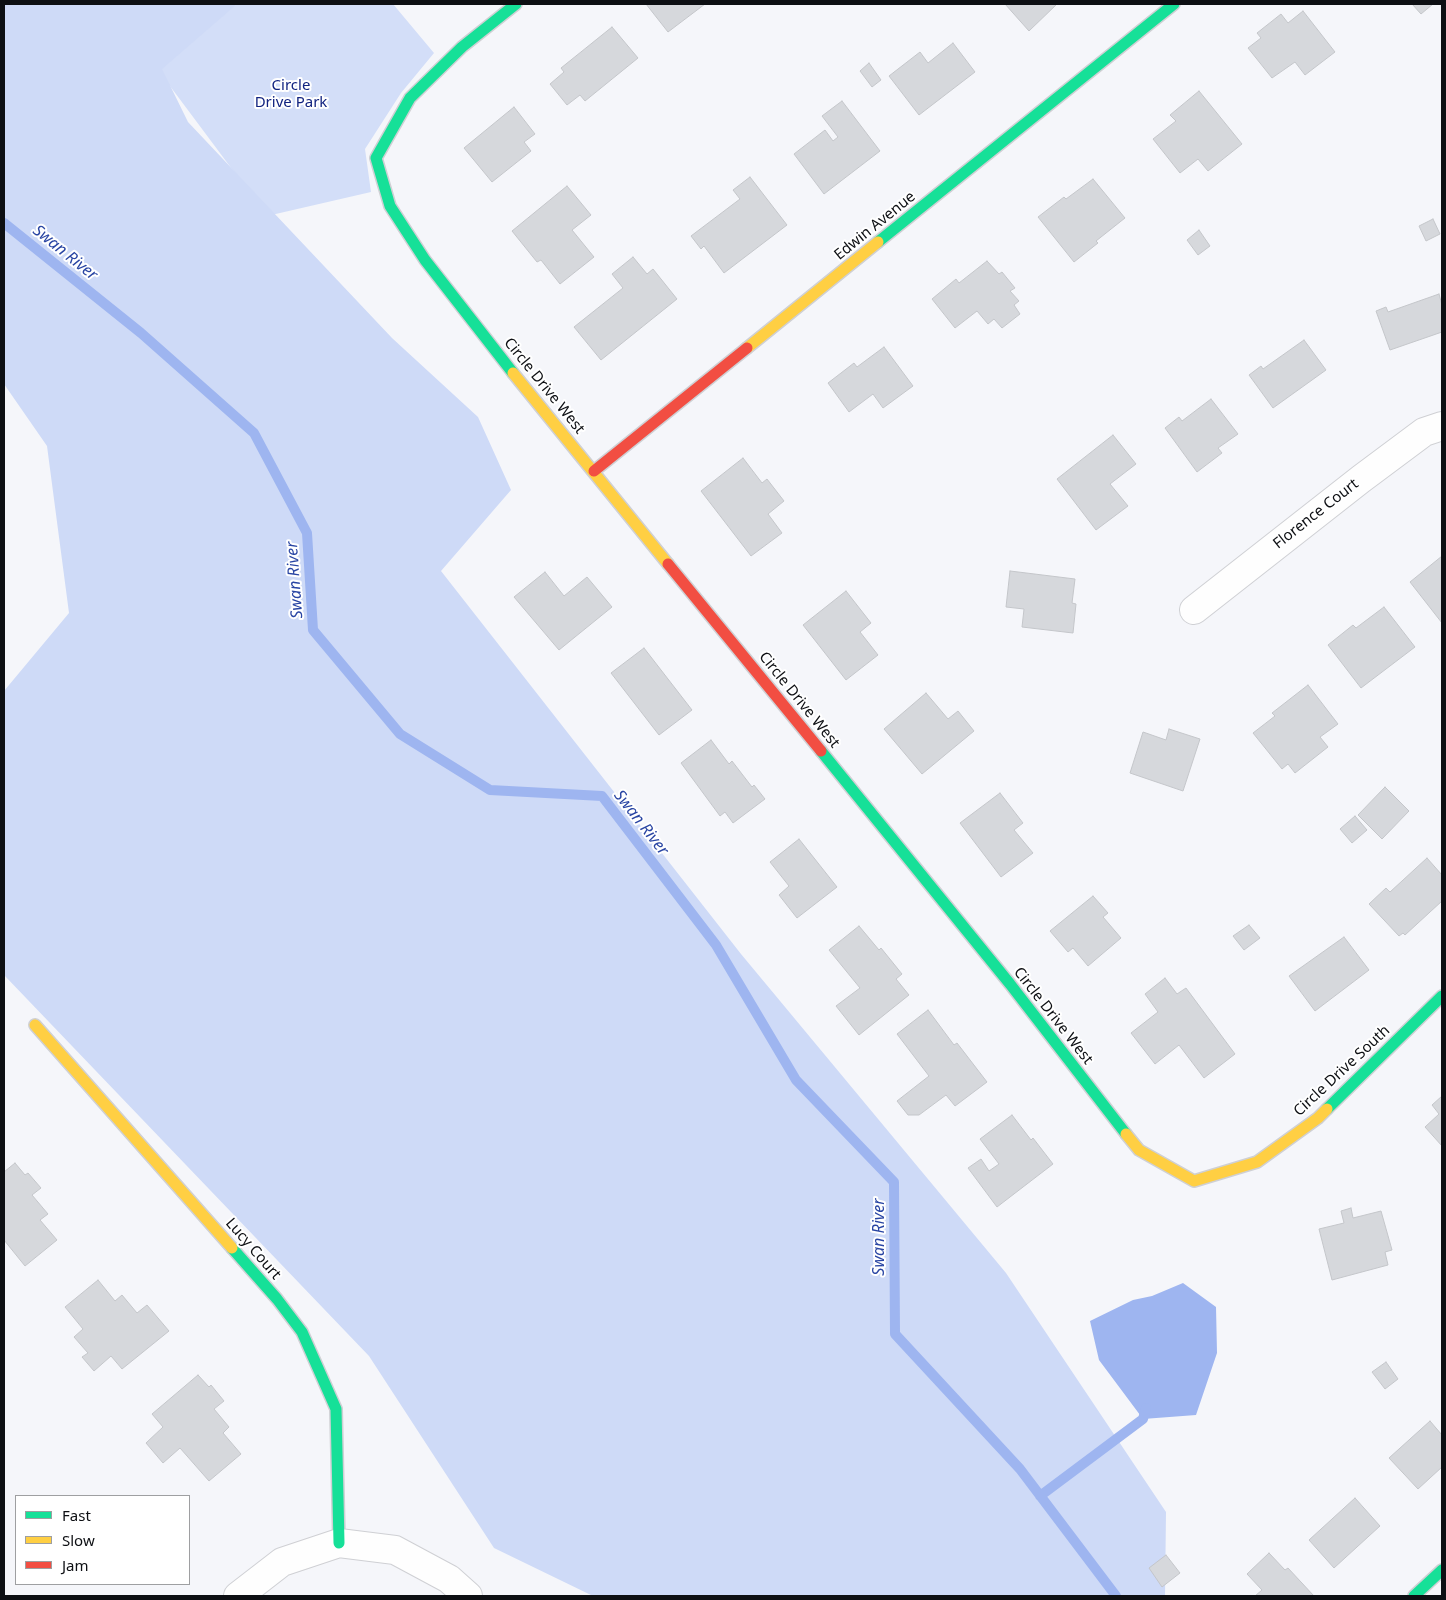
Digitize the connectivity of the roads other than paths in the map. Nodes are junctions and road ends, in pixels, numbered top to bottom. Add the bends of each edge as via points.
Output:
1 (516, 4) edge
2 (1174, 4) edge
3 (1442, 426) edge
4 (594, 471) junction
5 (1194, 610) dead end
6 (1442, 996) edge
7 (35, 1024) dead end
8 (1256, 1162) joint
9 (339, 1542) junction
10 (1442, 1570) edge
11 (238, 1596) edge
12 (468, 1596) edge
13 (1414, 1596) edge

1 - 4 street, Circle Drive West via 462,47 410,98 376,158 390,206 425,260
2 - 4 street, Edwin Avenue
3 - 5 street, Florence Court via 1424,432
4 - 8 street, Circle Drive West via 1010,984 1140,1150 1194,1181
6 - 8 street, Circle Drive South via 1318,1118
7 - 9 street, Lucy Court via 277,1299 302,1332 336,1409
9 - 11 street via 282,1562
9 - 12 street via 395,1550 448,1578
10 - 13 street

